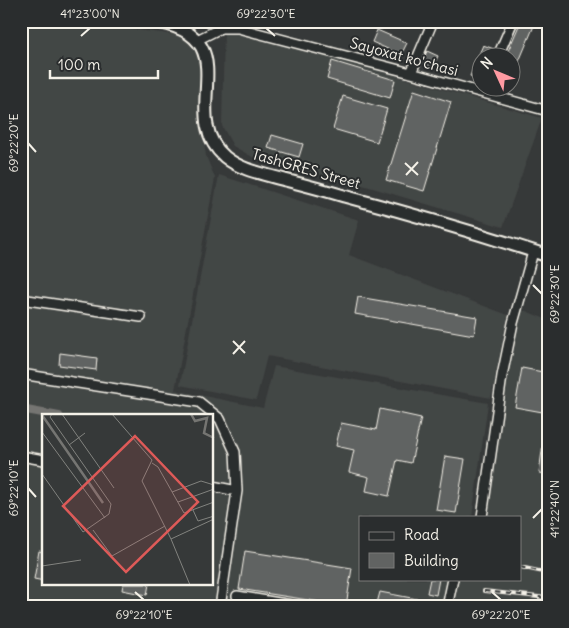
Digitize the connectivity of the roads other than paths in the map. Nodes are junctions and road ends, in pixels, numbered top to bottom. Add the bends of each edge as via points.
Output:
1 (152, 21) edge
2 (433, 21) edge
3 (513, 21) edge
4 (197, 40) junction
5 (501, 48) edge
6 (411, 73) junction
7 (472, 88) edge
8 (507, 98) edge
9 (548, 111) edge
10 (533, 252) junction
11 (548, 256) edge
12 (21, 299) edge
13 (141, 317) dead end
14 (21, 374) edge
15 (21, 456) edge
16 (42, 460) edge
17 (214, 486) edge
18 (237, 491) junction
19 (482, 516) edge
20 (453, 580) edge
21 (237, 596) dead end
22 (220, 607) edge
23 (303, 607) edge
24 (446, 607) edge

1 - 4 main road via 178,27
2 - 6 street
3 - 5 street
4 - 6 street, Sayoxat ko'chasi via 220,28 238,28
4 - 10 main road, TashGRES Street via 206,63 209,135 219,151 233,163
6 - 7 street, Sayoxat ko'chasi
8 - 9 street, Sayoxat ko'chasi
10 - 11 main road, TashGRES Street
10 - 19 street via 502,376
12 - 13 street
14 - 18 street via 200,402 220,418 235,452
15 - 16 street
17 - 18 street
18 - 22 street
20 - 24 street
21 - 23 street

